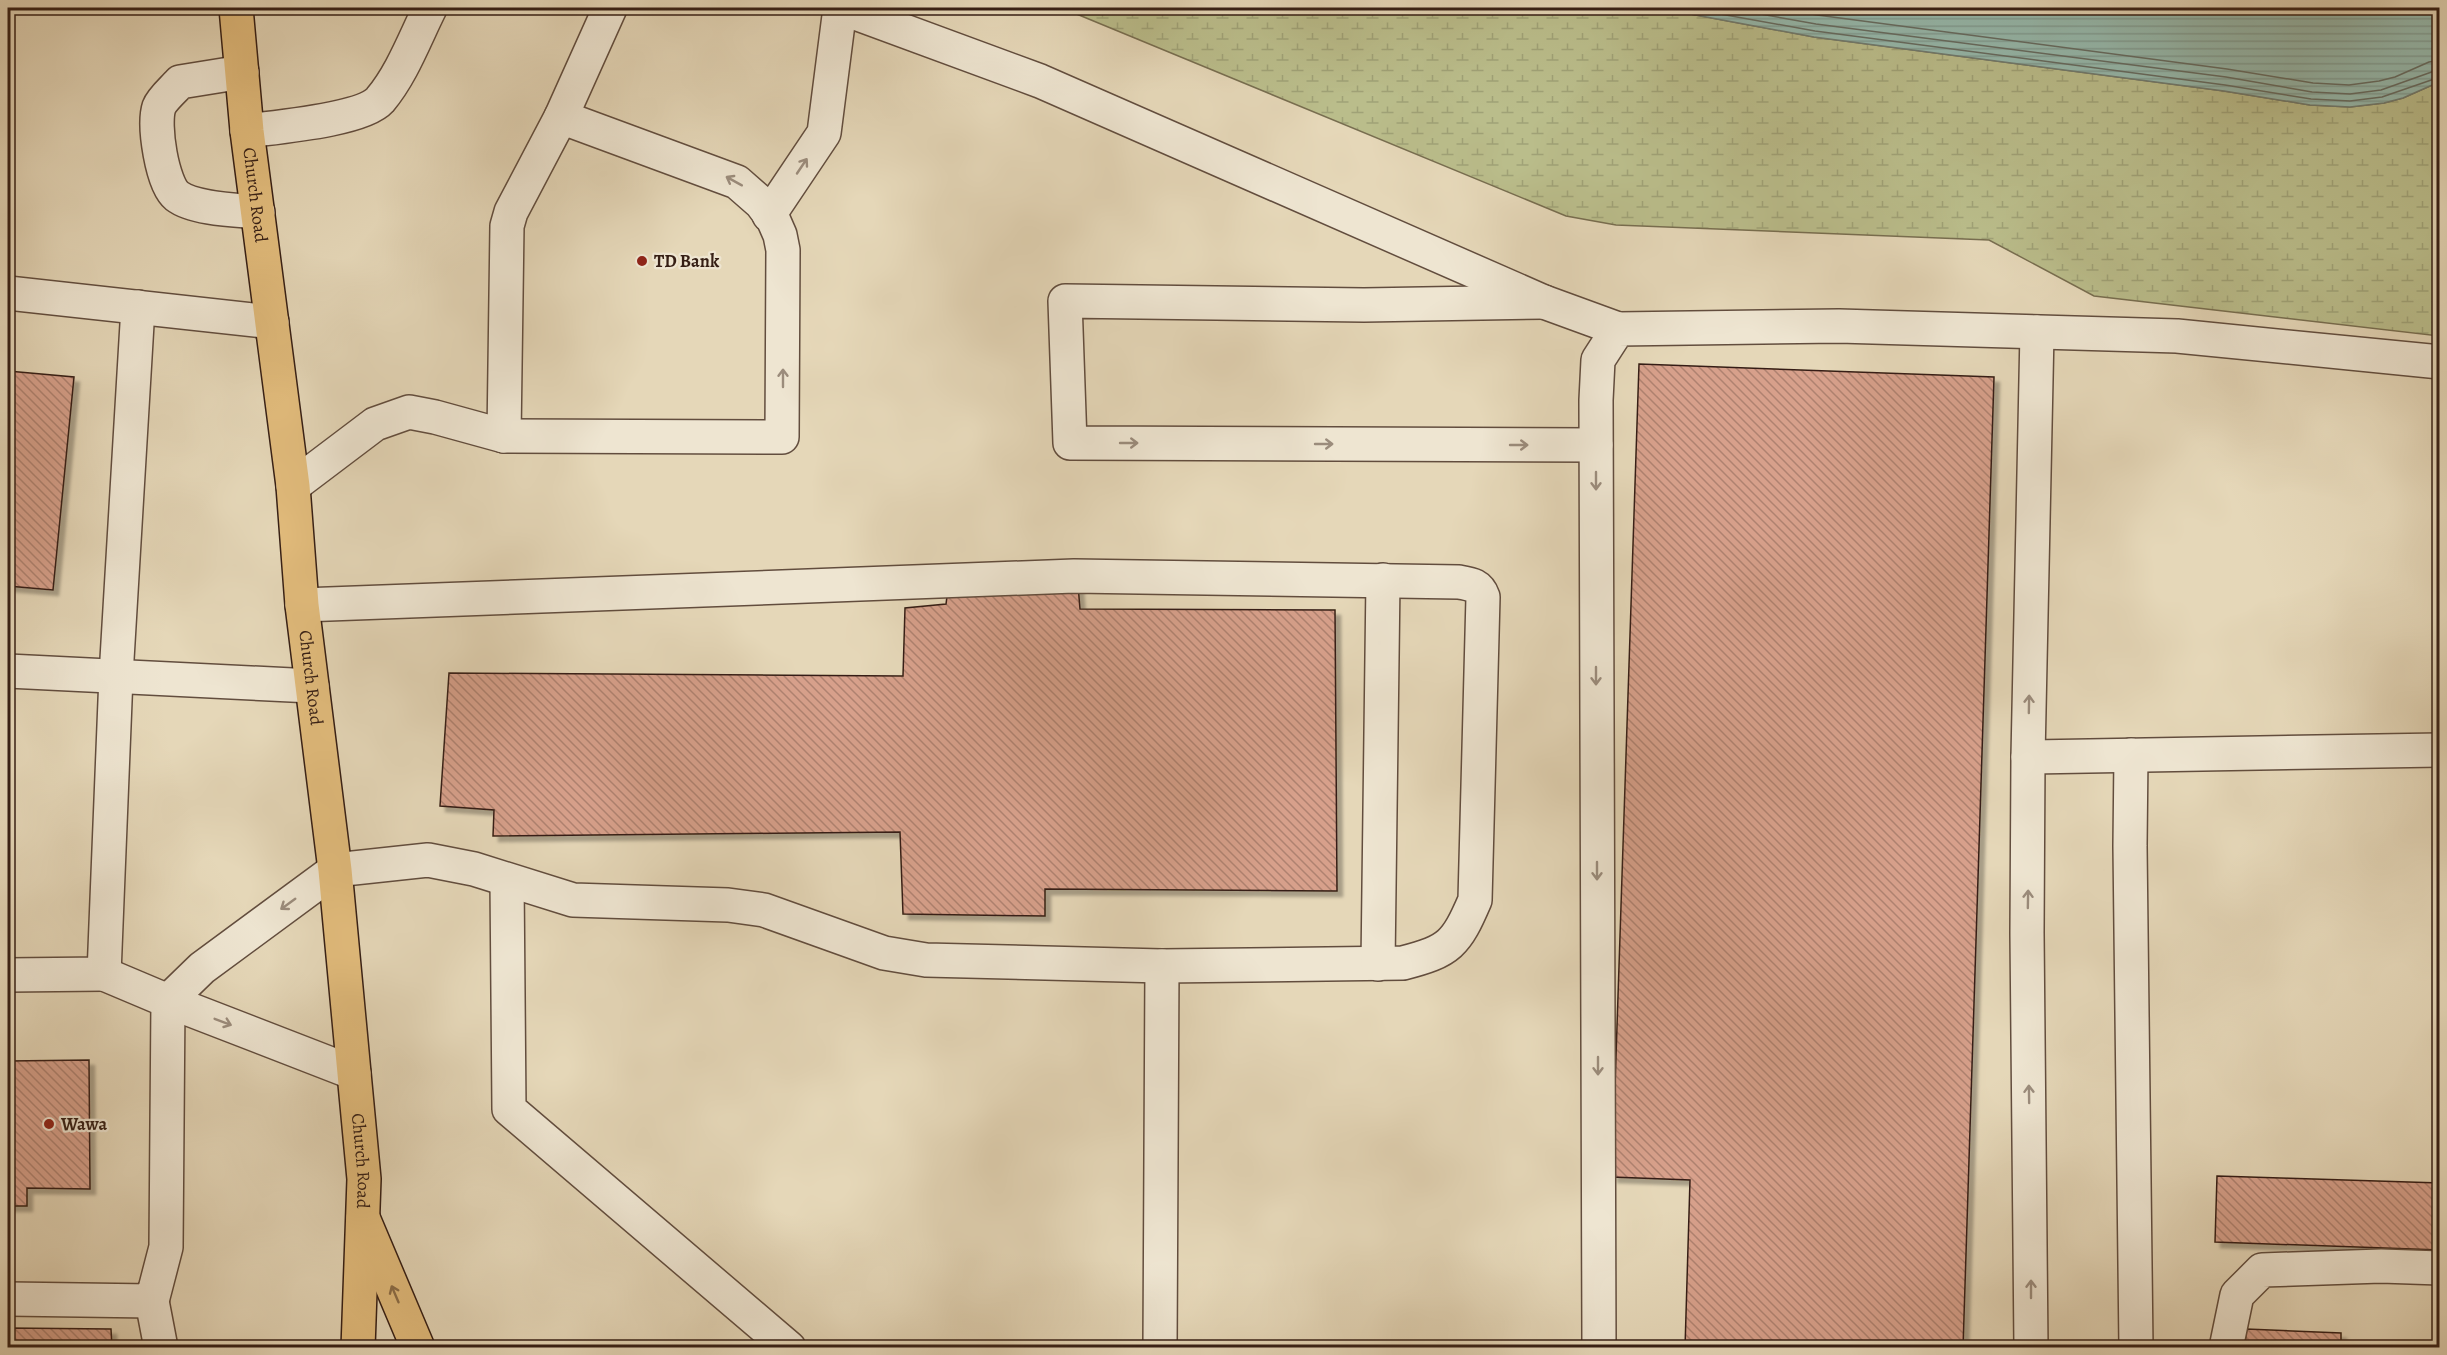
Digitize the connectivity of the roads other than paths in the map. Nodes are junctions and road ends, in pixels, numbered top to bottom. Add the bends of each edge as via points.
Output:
1 (236, 8) edge
2 (430, 8) edge
3 (610, 8) edge
4 (841, 8) edge
5 (242, 72) junction
6 (561, 117) junction
7 (247, 131) junction
8 (258, 212) junction
9 (769, 215) junction
10 (8, 293) edge
11 (1544, 302) junction
12 (138, 307) junction
13 (272, 322) junction
14 (1618, 329) junction
15 (2037, 332) junction
16 (2439, 362) edge
17 (504, 436) junction
18 (1596, 445) junction
19 (292, 486) junction
20 (1383, 580) junction
21 (302, 605) junction
22 (8, 671) edge
23 (116, 676) junction
24 (312, 686) junction
25 (2439, 750) edge
26 (2131, 755) junction
27 (2028, 757) junction
28 (335, 870) junction
29 (507, 880) junction
30 (1378, 964) junction
31 (1162, 966) junction
32 (104, 974) junction
33 (8, 975) edge
34 (168, 1001) junction
35 (354, 1073) junction
36 (363, 1218) junction
37 (2439, 1268) edge
38 (8, 1299) edge
39 (152, 1301) junction
40 (161, 1347) edge
41 (358, 1347) edge
42 (418, 1347) edge
43 (789, 1347) edge
44 (1160, 1347) edge
45 (1599, 1347) edge
46 (2031, 1347) edge
47 (2136, 1347) edge
48 (2226, 1347) edge

1 - 5 main road, Church Road
2 - 7 lane via 378,102 353,115
3 - 6 lane
9 -> 4 lane via 824,133
4 - 11 lane via 1040,81
5 - 7 main road, Church Road
5 - 8 lane via 180,82 159,107 159,149 168,182 177,195 204,207
9 -> 6 lane via 737,182
6 - 17 lane via 507,226
7 - 8 main road, Church Road
8 - 13 main road, Church Road
17 -> 9 lane via 782,437 783,250
10 - 12 lane
11 - 14 lane
11 -> 18 lane via 1364,305 1065,301 1070,443
12 - 13 lane
12 - 23 lane
13 - 19 main road, Church Road
14 - 15 lane via 1839,326
14 - 18 lane via 1598,360
15 - 16 lane via 2177,336
27 -> 15 lane
17 - 19 lane via 409,412 375,424
18 -> 45 lane
19 - 21 main road, Church Road
20 - 21 lane via 1074,576
20 - 30 lane
20 - 30 lane via 1460,582 1474,585 1483,597 1475,900 1460,934 1434,955
21 - 24 main road, Church Road
22 - 23 lane
23 - 24 lane
23 - 32 lane
24 - 28 main road, Church Road
25 - 26 lane
26 - 27 lane
26 - 47 lane
46 -> 27 lane
28 - 29 lane via 428,860
28 -> 34 lane via 202,968
28 - 35 main road, Church Road
29 - 31 lane via 573,900 728,905 764,910 884,953 926,960
29 - 43 lane via 509,1109
30 - 31 lane
31 - 44 lane
32 - 33 lane
32 - 34 lane
34 -> 35 lane
34 - 39 lane via 166,1247
35 - 36 main road, Church Road via 364,1179
36 - 41 main road, Church Road
42 -> 36 main road
37 - 48 lane via 2262,1270 2237,1295
38 - 39 lane
39 - 40 lane

